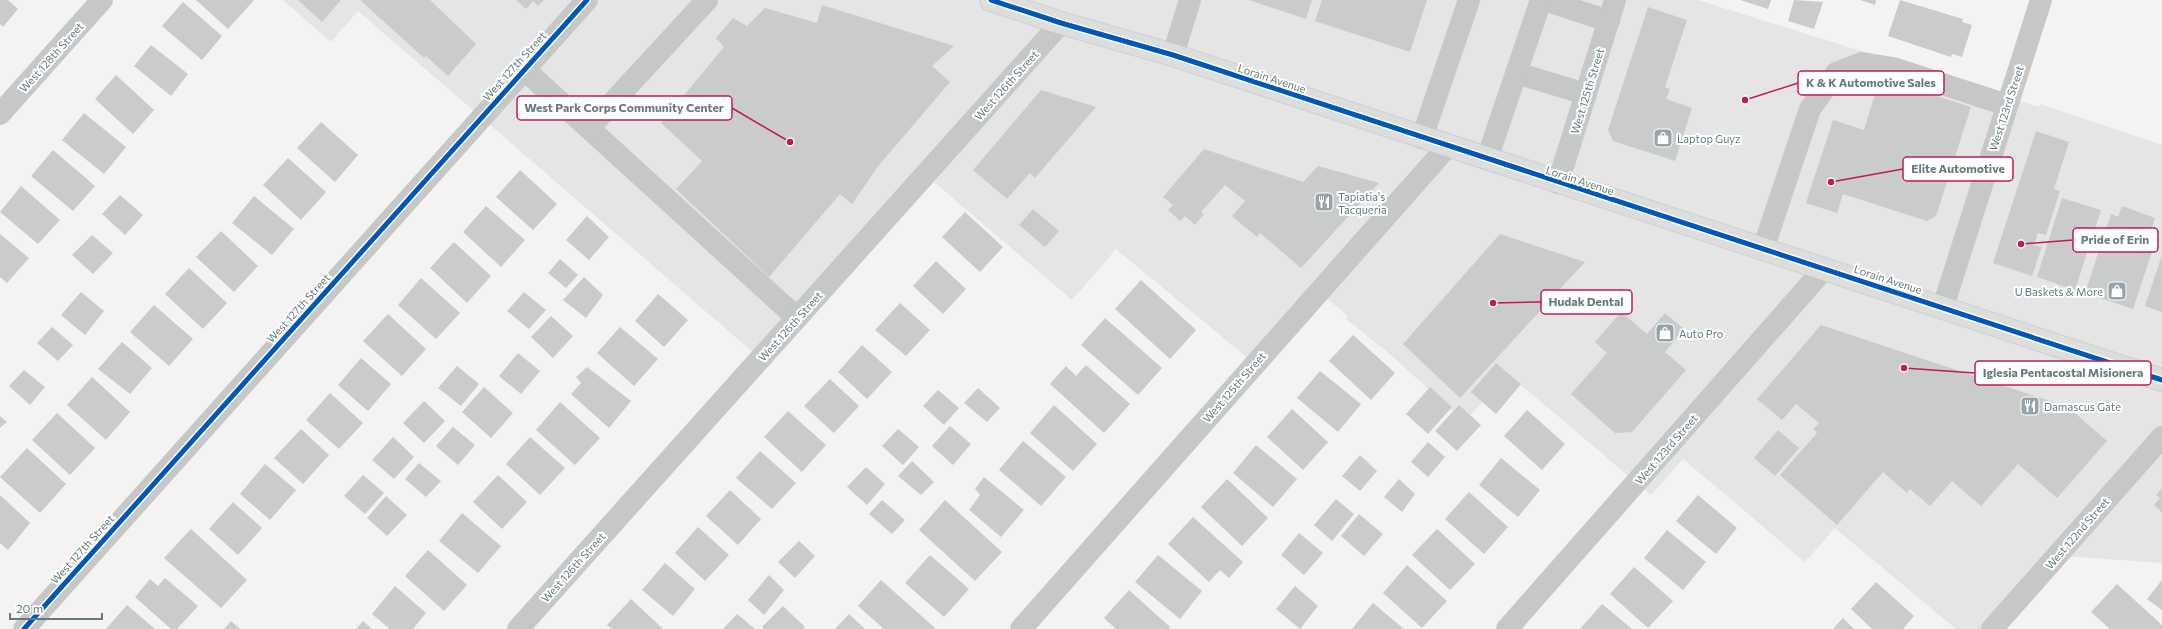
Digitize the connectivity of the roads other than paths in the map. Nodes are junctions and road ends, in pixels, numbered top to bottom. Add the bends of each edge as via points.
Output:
1 (102, 0) edge
2 (587, 0) edge
3 (707, 0) edge
4 (991, 0) edge
5 (1190, 0) edge
6 (1469, 0) edge
7 (1543, 0) edge
8 (1616, 0) edge
9 (2041, 0) edge
10 (1609, 20) junction
11 (1061, 23) junction
12 (1173, 55) junction
13 (525, 70) junction
14 (1517, 73) junction
15 (1586, 94) junction
16 (2007, 105) junction
17 (0, 114) edge
18 (589, 128) junction
19 (1422, 138) junction
20 (1448, 146) junction
21 (1487, 159) junction
22 (1558, 183) junction
23 (1763, 249) junction
24 (1824, 269) junction
25 (1943, 307) junction
26 (797, 318) junction
27 (2162, 380) edge
28 (2162, 436) edge
29 (24, 629) edge
30 (518, 629) edge
31 (1021, 629) edge
32 (1507, 629) edge
33 (1992, 629) edge

1 - 17 street, West 128th Street
2 - 13 street, West 127th Street
3 - 18 street
4 - 11 main road, Lorain Avenue
5 - 12 street
6 - 19 street
7 - 10 street
7 - 14 street
8 - 10 street, West 125th Street
9 - 16 street, West 123rd Street
10 - 15 street, West 125th Street
11 - 12 main road, Lorain Avenue
11 - 26 street, West 126th Street
12 - 19 main road, Lorain Avenue
13 - 18 street
13 - 29 street, West 127th Street
14 - 15 street
14 - 21 street
15 - 22 street, West 125th Street
16 - 23 street via 1893,68 1862,62 1836,73 1810,109
16 - 25 street, West 123rd Street
18 - 26 street
19 - 20 main road, Lorain Avenue
20 - 21 main road, Lorain Avenue
20 - 31 street, West 125th Street
21 - 22 main road, Lorain Avenue
22 - 23 main road, Lorain Avenue
23 - 24 main road, Lorain Avenue
24 - 25 main road, Lorain Avenue
24 - 32 street, West 123rd Street
25 - 27 main road, Lorain Avenue
26 - 30 street, West 126th Street
28 - 33 street, West 122nd Street

